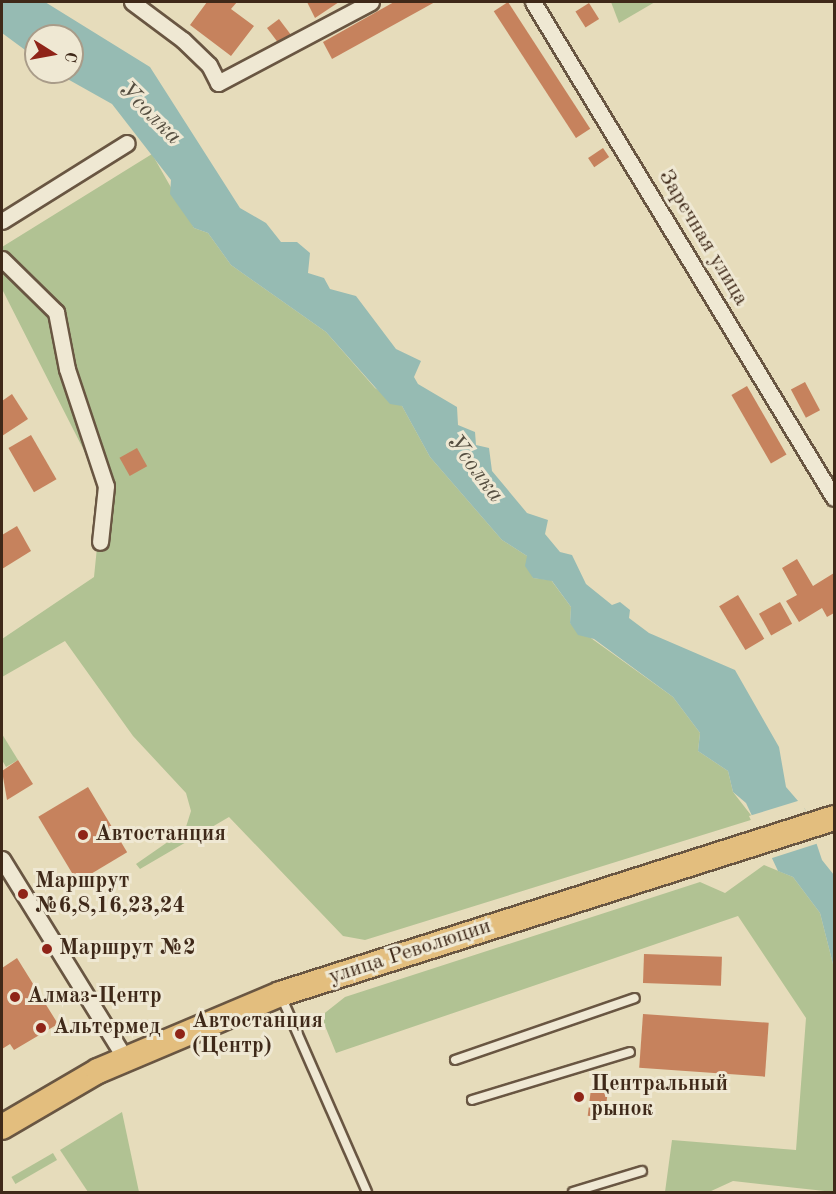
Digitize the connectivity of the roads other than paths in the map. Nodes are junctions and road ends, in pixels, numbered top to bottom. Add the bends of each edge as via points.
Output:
1 (132, 2) edge
2 (533, 2) edge
3 (363, 3) edge
4 (127, 143) dead end
5 (2, 221) edge
6 (2, 259) edge
7 (834, 498) edge
8 (100, 542) dead end
9 (834, 818) edge
10 (2, 859) edge
11 (280, 994) junction
12 (635, 998) dead end
13 (630, 1052) dead end
14 (125, 1058) junction
15 (455, 1060) dead end
16 (472, 1100) dead end
17 (2, 1127) edge
18 (642, 1171) dead end
19 (367, 1192) edge
20 (573, 1192) edge

1 - 3 street via 190,46 218,83
2 - 7 street, Заречная улица
4 - 5 street
6 - 8 street via 56,312 67,369 106,486
9 - 11 main road, улица Революции
10 - 14 street
11 - 14 main road, улица Революции
11 - 19 lane
12 - 15 lane
13 - 16 lane
14 - 17 main road, улица Революции
18 - 20 lane

